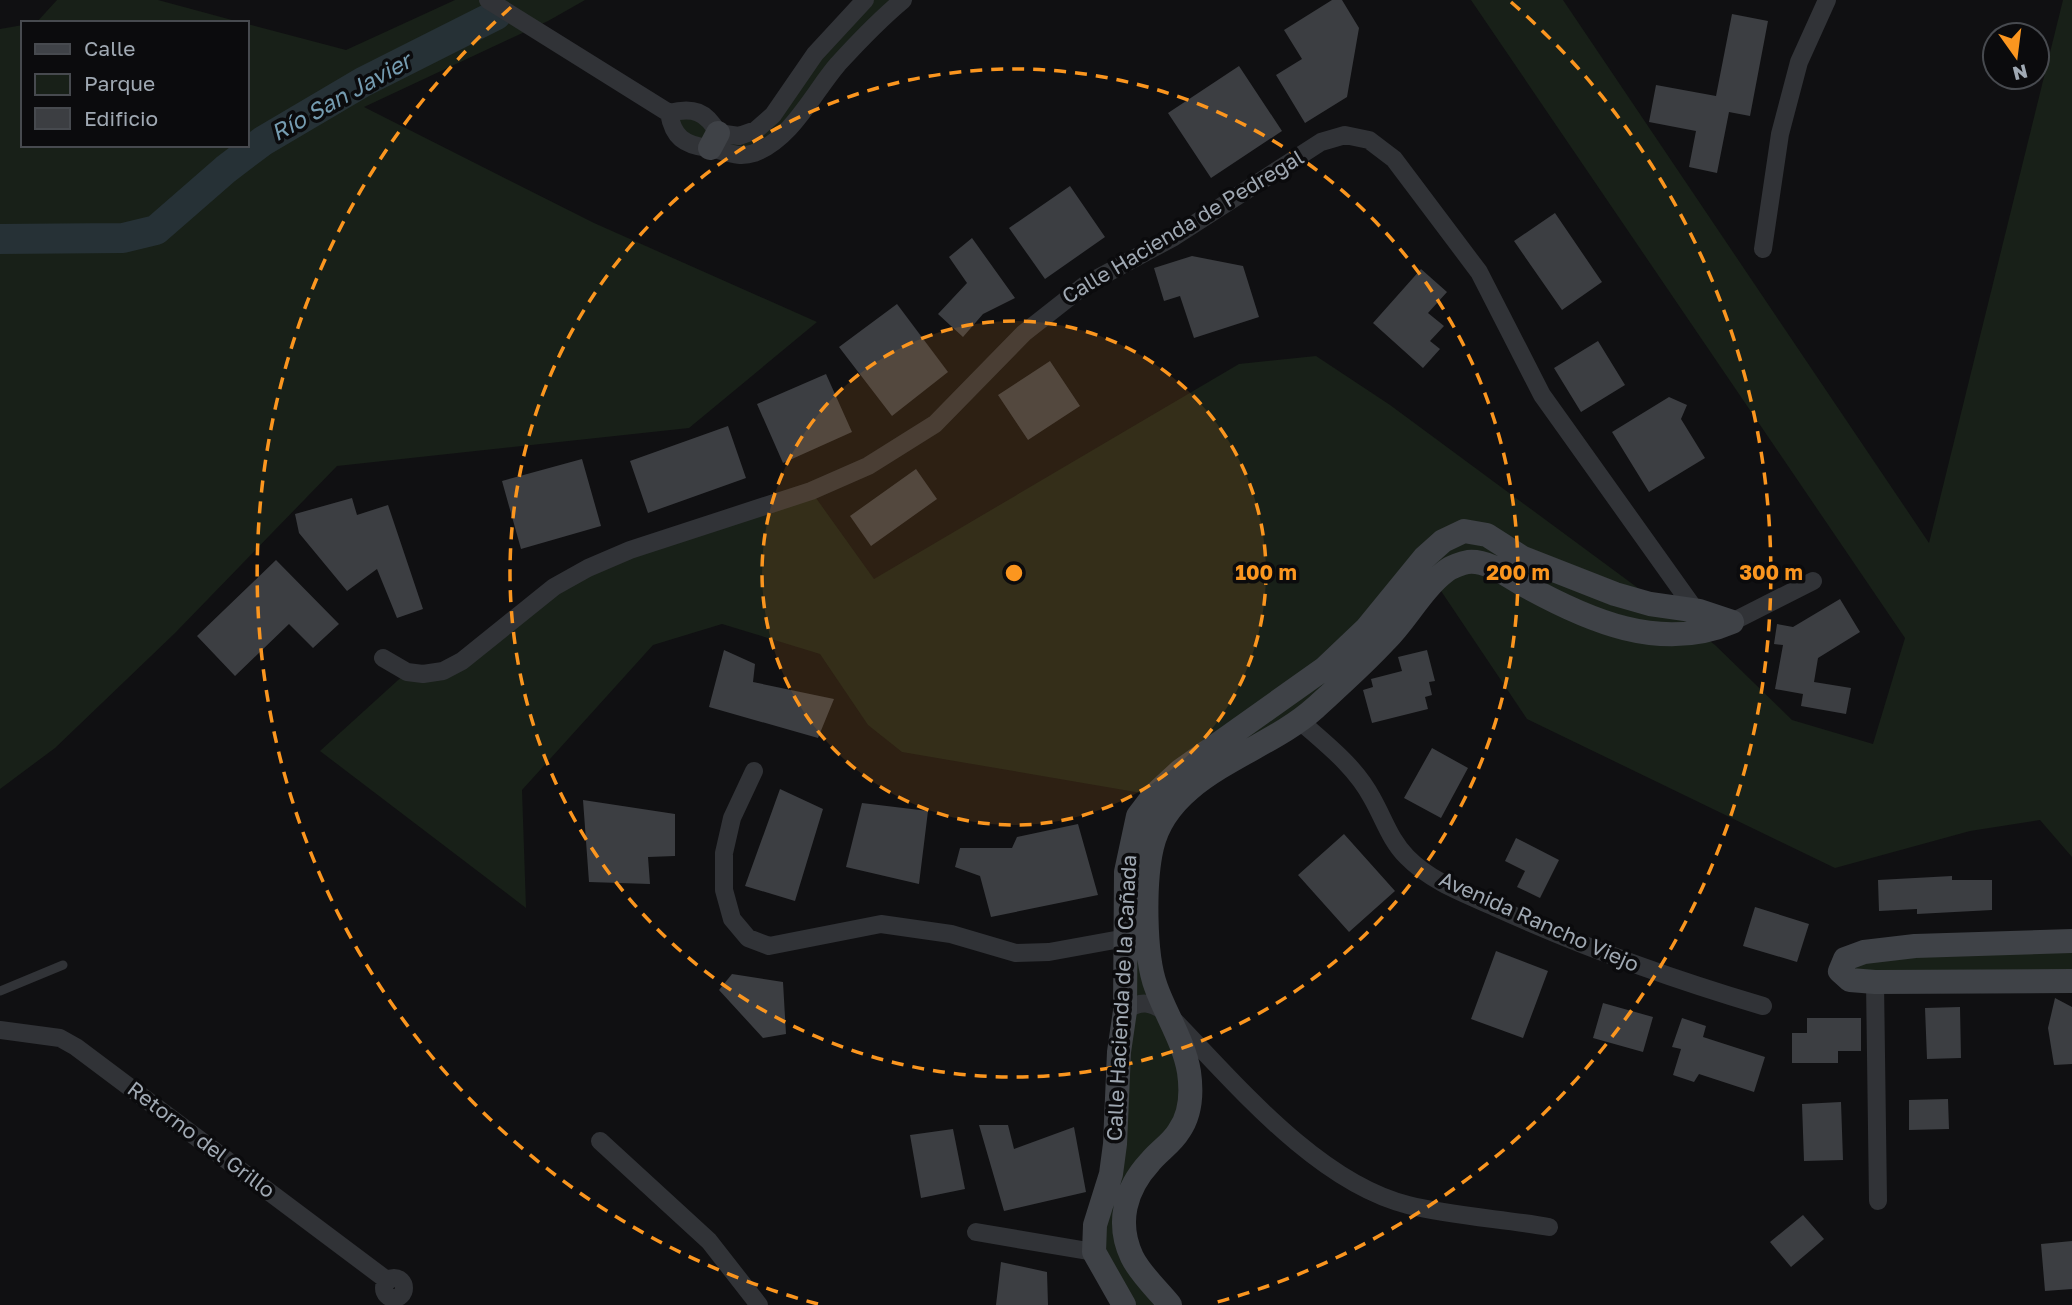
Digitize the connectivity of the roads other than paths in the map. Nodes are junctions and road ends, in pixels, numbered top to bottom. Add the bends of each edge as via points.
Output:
1 (488, 0) edge
2 (865, 0) edge
3 (902, 0) edge
4 (1827, 0) edge
5 (669, 114) junction
6 (714, 141) junction
7 (1763, 249) dead end
8 (1813, 581) dead end
9 (1703, 622) junction
10 (1732, 622) joint
11 (383, 658) dead end
12 (1279, 701) junction
13 (1300, 721) junction
14 (754, 771) dead end
15 (1137, 936) junction
16 (2072, 941) edge
17 (63, 965) dead end
18 (2072, 981) edge
19 (1875, 982) junction
20 (0, 991) edge
21 (1763, 1006) dead end
22 (1125, 1011) junction
23 (1166, 1012) junction
24 (0, 1030) edge
25 (600, 1142) dead end
26 (1878, 1201) dead end
27 (1549, 1227) dead end
28 (976, 1232) dead end
29 (1094, 1252) junction
30 (406, 1300) edge
31 (759, 1305) edge
32 (1124, 1305) edge
33 (1170, 1305) edge

1 - 5 street
2 - 6 street via 815,54 773,115 756,130
3 - 6 street via 874,25 794,123 770,144 733,156
4 - 7 street via 1799,62 1780,134
5 - 6 street via 671,130 683,142 695,148
5 - 6 street via 701,111 711,120
8 - 10 street, Calle Hacienda de la Cañada
9 - 10 street, Calle Hacienda de la Cañada
9 - 11 street, Calle Hacienda de Pedregal via 1542,395 1479,272 1459,243 1394,159 1369,140 1345,135 1321,142 1174,237 1085,285 1024,333 935,424 867,466 811,491 588,568 554,587 443,671 407,672
9 - 12 street, Calle Hacienda de la Cañada via 1563,576 1487,535 1464,531 1424,558 1366,629 1325,668
9 - 13 street, Calle Hacienda de la Cañada via 1655,635 1619,628 1560,605 1488,565 1469,562 1448,568 1387,640
12 - 13 street, Avenida Rancho Viejo via 1297,703
12 - 15 street, Calle Hacienda de la Cañada via 1180,771 1138,816 1126,872
13 - 15 street, Calle Hacienda de la Cañada via 1228,764 1170,808 1152,848
13 - 21 street, Avenida Rancho Viejo via 1351,767 1408,859 1446,885 1561,937 1666,977
14 - 15 street via 732,818 724,853 732,919 748,938 769,946 881,924 951,934 1016,953 1049,952
15 - 22 street, Calle Hacienda de la Cañada
15 - 23 street, Calle Hacienda de la Cañada
16 - 19 street via 1915,946 1845,958 1840,971 1850,980
17 - 20 lane
18 - 19 street
19 - 26 street
22 - 23 street via 1137,1003 1151,1003
22 - 29 street, Calle Hacienda de la Cañada via 1115,1144 1095,1225
23 - 27 street, Calle Hacienda de la Cañada via 1322,1163 1362,1188 1406,1205
23 - 33 street, Calle Hacienda de la Cañada via 1189,1073 1189,1113 1178,1133 1134,1181 1124,1205 1132,1256
24 - 30 street, Retorno del Grillo via 60,1038 76,1046 387,1281 401,1281
25 - 31 street via 709,1241
28 - 29 street
29 - 32 street

